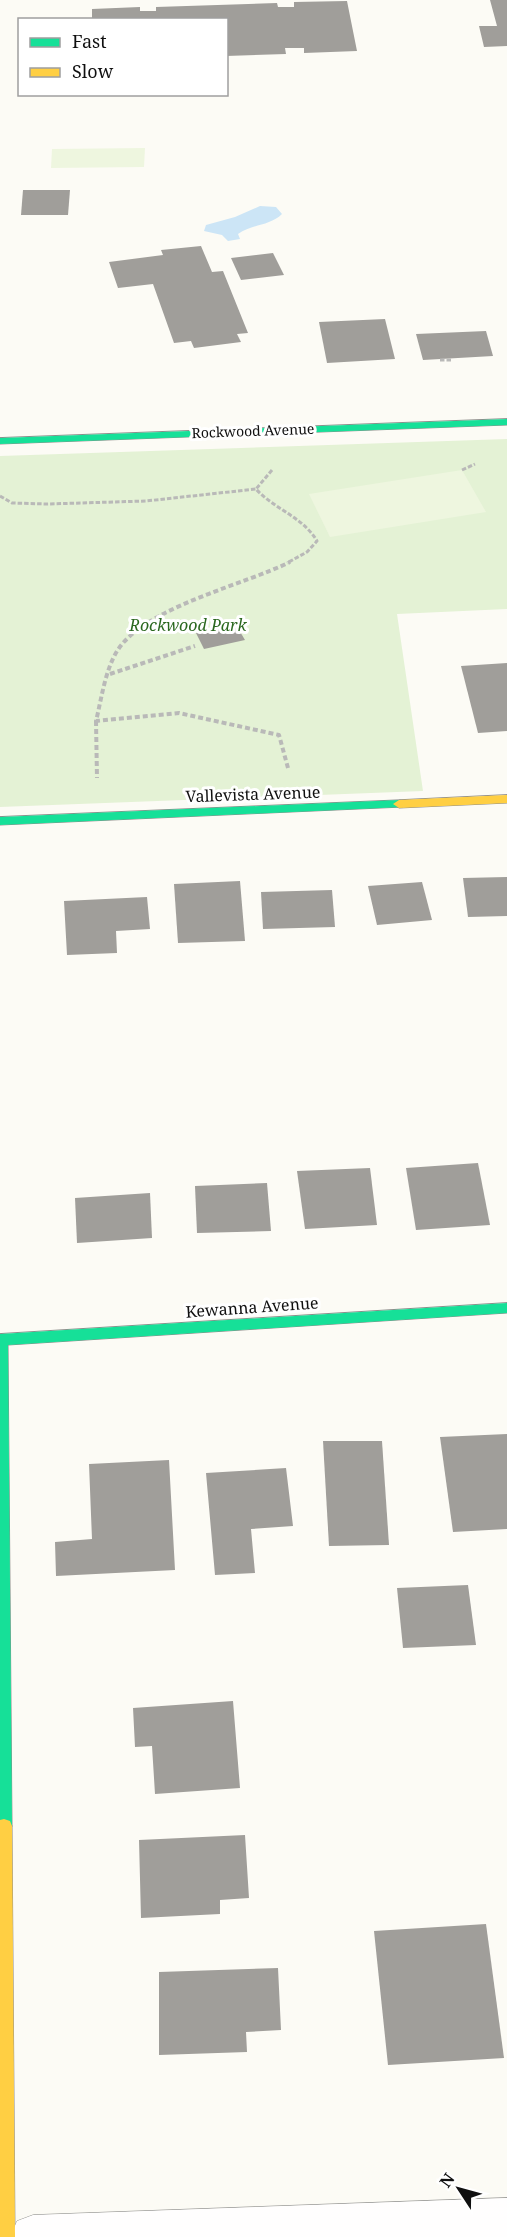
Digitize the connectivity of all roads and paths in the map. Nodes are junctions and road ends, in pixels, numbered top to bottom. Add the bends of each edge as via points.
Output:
1 (440, 360) dead end
2 (452, 360) dead end
3 (507, 422) edge
4 (308, 429) junction
5 (0, 441) edge
6 (256, 489) junction
7 (0, 496) edge
8 (195, 646) dead end
9 (109, 675) junction
10 (96, 721) junction
11 (507, 799) edge
12 (299, 808) junction
13 (97, 817) junction
14 (0, 821) edge
15 (507, 1308) edge
16 (0, 1340) edge
17 (507, 2220) edge
18 (6, 2237) edge
19 (33, 2237) edge

1 - 2 path
3 - 4 street, Rockwood Avenue
4 - 5 street, Rockwood Avenue
4 - 6 path
6 - 7 path via 146,501 48,504 12,503
6 - 9 path via 265,501 300,522 317,541 307,552 288,562 154,621 123,643
8 - 9 path
9 - 10 path
10 - 12 path via 179,713 279,735
10 - 13 path
11 - 12 street, Vallevista Avenue
12 - 13 street, Vallevista Avenue
13 - 14 street, Vallevista Avenue
15 - 16 street, Kewanna Avenue
16 - 18 street
17 - 19 street

